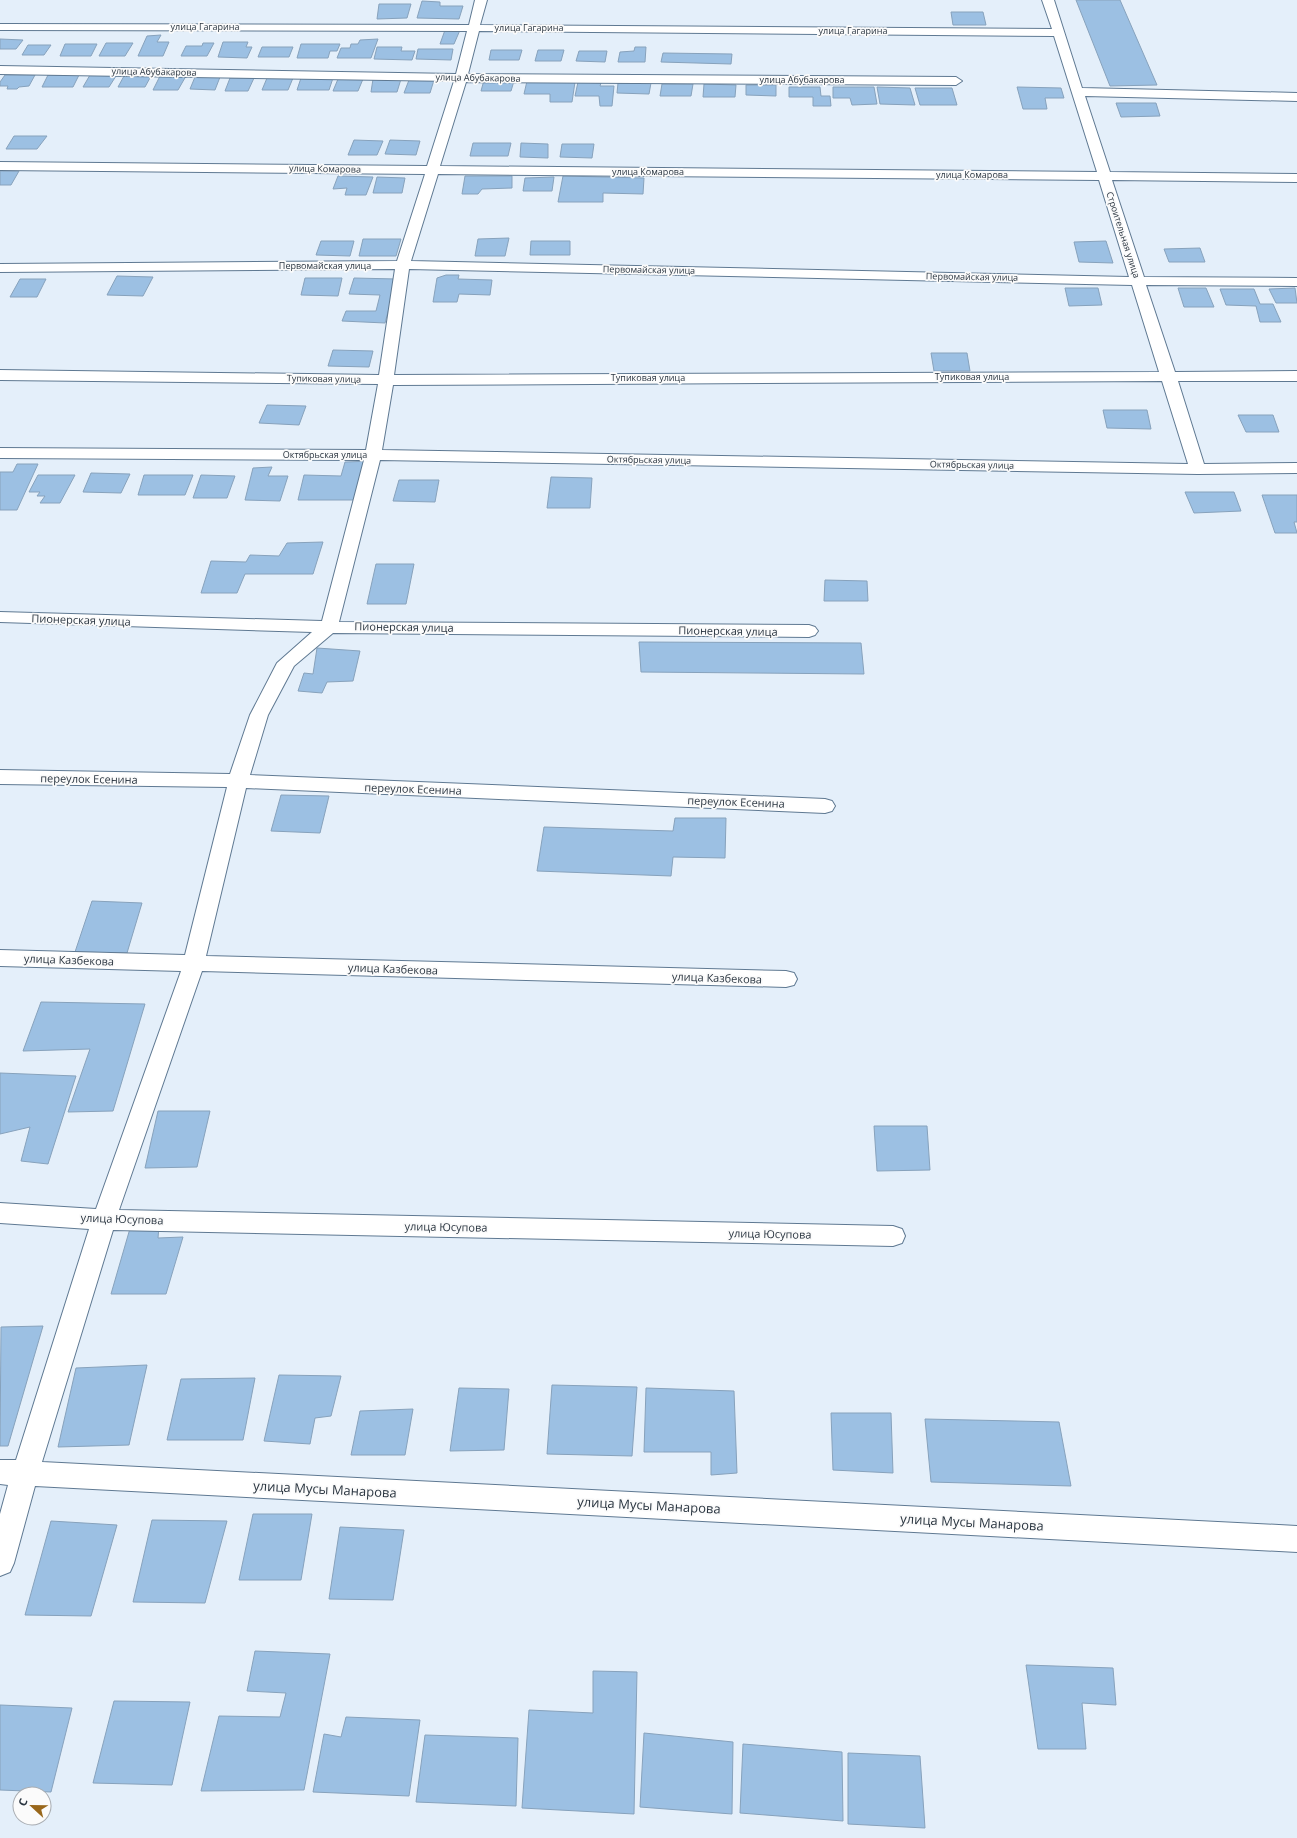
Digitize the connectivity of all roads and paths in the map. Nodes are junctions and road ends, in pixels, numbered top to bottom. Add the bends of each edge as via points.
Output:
1 (480, 0) edge
2 (1048, 0) edge
3 (0, 26) edge
4 (474, 28) junction
5 (1058, 33) junction
6 (0, 70) edge
7 (461, 78) junction
8 (956, 81) dead end
9 (1077, 92) junction
10 (1297, 97) edge
11 (0, 166) edge
12 (431, 170) junction
13 (1104, 176) junction
14 (1297, 178) edge
15 (403, 265) junction
16 (0, 268) edge
17 (1138, 281) junction
18 (1297, 282) edge
19 (0, 375) edge
20 (1168, 376) junction
21 (1297, 376) edge
22 (386, 380) junction
23 (0, 453) edge
24 (373, 455) junction
25 (1297, 468) edge
26 (1198, 469) junction
27 (0, 618) edge
28 (329, 627) junction
29 (809, 631) dead end
30 (0, 777) edge
31 (238, 781) junction
32 (825, 806) dead end
33 (0, 958) edge
34 (194, 963) junction
35 (786, 980) dead end
36 (0, 1213) edge
37 (104, 1220) junction
38 (893, 1236) dead end
39 (12, 1473) edge
40 (1297, 1539) edge
41 (0, 1563) edge

1 - 4 street
2 - 5 street, Строительная улица
3 - 4 street, улица Гагарина
4 - 5 street, улица Гагарина
4 - 7 street
5 - 9 street, Строительная улица
6 - 7 street, улица Абубакарова
7 - 8 street, улица Абубакарова
7 - 12 street
9 - 10 street
9 - 13 street, Строительная улица
11 - 12 street, улица Комарова
12 - 13 street, улица Комарова
12 - 15 street
13 - 14 street, улица Комарова
13 - 17 street, Строительная улица
15 - 16 street, Первомайская улица
15 - 17 street, Первомайская улица
15 - 22 street
17 - 18 street, Первомайская улица
17 - 20 street, Строительная улица
19 - 22 street, Тупиковая улица
20 - 21 street, Тупиковая улица
20 - 22 street, Тупиковая улица
20 - 26 street, Строительная улица
22 - 24 street
23 - 24 street, Октябрьская улица
24 - 26 street, Октябрьская улица
24 - 28 street
25 - 26 street, Октябрьская улица
27 - 28 street, Пионерская улица
28 - 29 street, Пионерская улица
28 - 31 street via 286,663 259,715
30 - 31 street, переулок Есенина
31 - 32 street, переулок Есенина
31 - 34 street
33 - 34 street, улица Казбекова
34 - 35 street, улица Казбекова
34 - 37 street
36 - 37 street, улица Юсупова
37 - 38 street, улица Юсупова
37 - 39 street
39 - 40 street, улица Мусы Манарова
39 - 41 street

